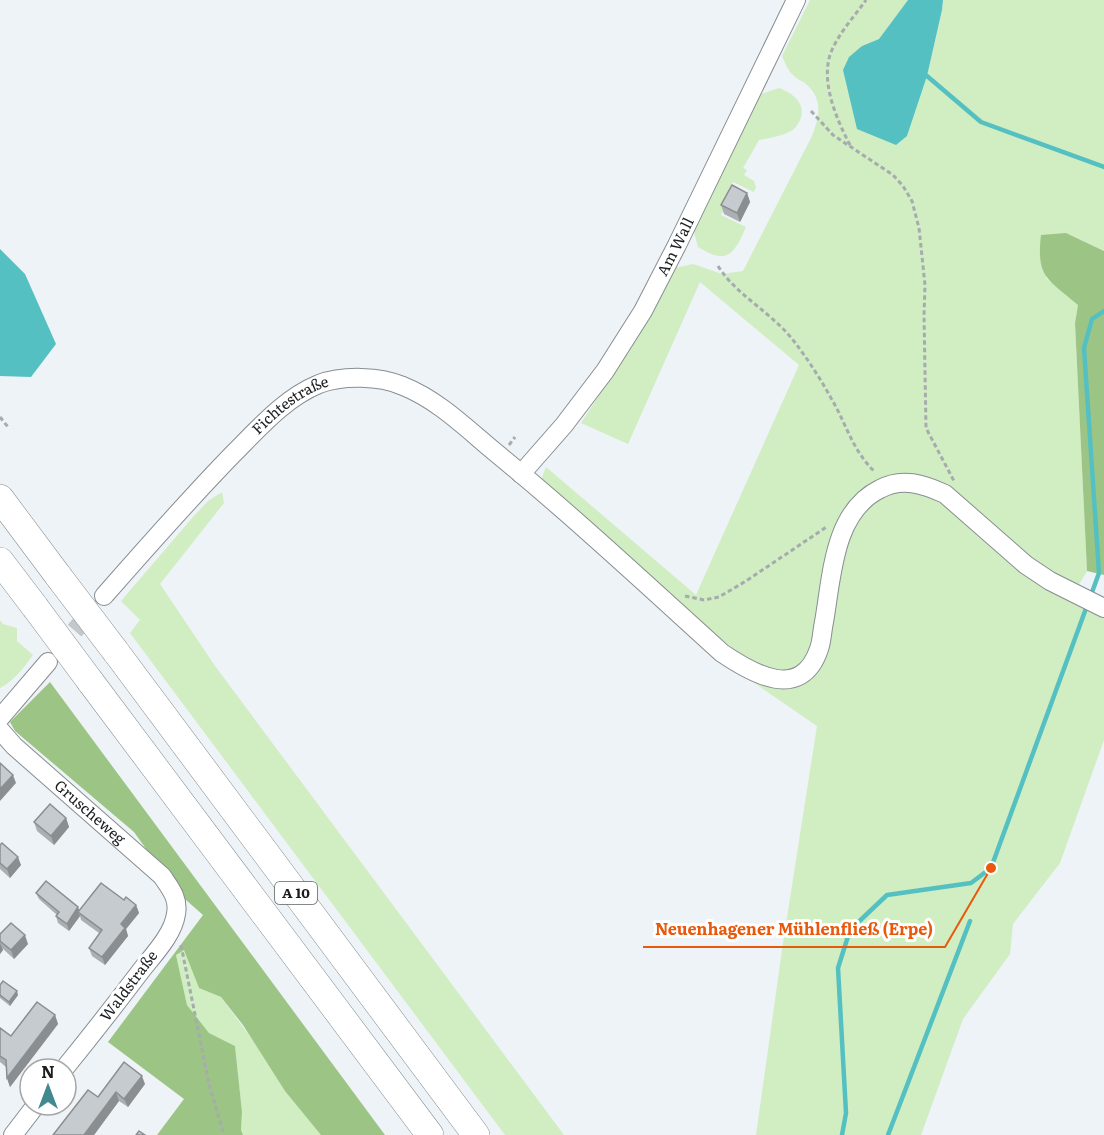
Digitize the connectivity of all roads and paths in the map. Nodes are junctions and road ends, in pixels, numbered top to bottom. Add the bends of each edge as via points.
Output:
1 (795, 0) edge
2 (866, 0) edge
3 (811, 111) dead end
4 (851, 147) junction
5 (718, 266) dead end
6 (0, 417) edge
7 (8, 427) dead end
8 (521, 474) junction
9 (892, 483) junction
10 (0, 498) edge
11 (959, 506) junction
12 (855, 509) junction
13 (0, 561) edge
14 (104, 596) tunnel mouth
15 (684, 596) dead end
16 (1101, 607) edge
17 (48, 662) tunnel mouth
18 (0, 718) edge
19 (0, 730) edge
20 (176, 896) joint
21 (174, 923) junction
22 (73, 1057) edge
23 (27, 1117) edge
24 (14, 1135) edge
25 (224, 1135) edge
26 (430, 1135) edge
27 (476, 1135) edge

1 - 8 street, Am Wall via 643,311 605,371
2 - 4 path via 839,38 828,66 836,116
3 - 4 path via 833,135
4 - 11 path via 893,176 912,201 926,285 926,428 956,483
5 - 9 path via 730,284 772,317 792,339 832,399 862,460
6 - 7 path
8 - 12 street, Fichtestraße via 722,653 745,669 772,680 800,675 809,668 819,649 833,562
8 - 14 street, Fichtestraße via 441,408 401,385 361,378 319,384 273,414 183,505
9 - 11 street via 929,486
9 - 12 street via 870,494
10 - 27 highway, A 10, bridge
11 - 16 street via 1026,565
12 - 15 path via 719,597 704,600
13 - 26 highway, A 10, bridge
17 - 18 street
19 - 20 street, Gruscheweg via 162,876
20 - 21 street, Waldstraße
21 - 22 street, Waldstraße
21 - 25 path
23 - 24 street

